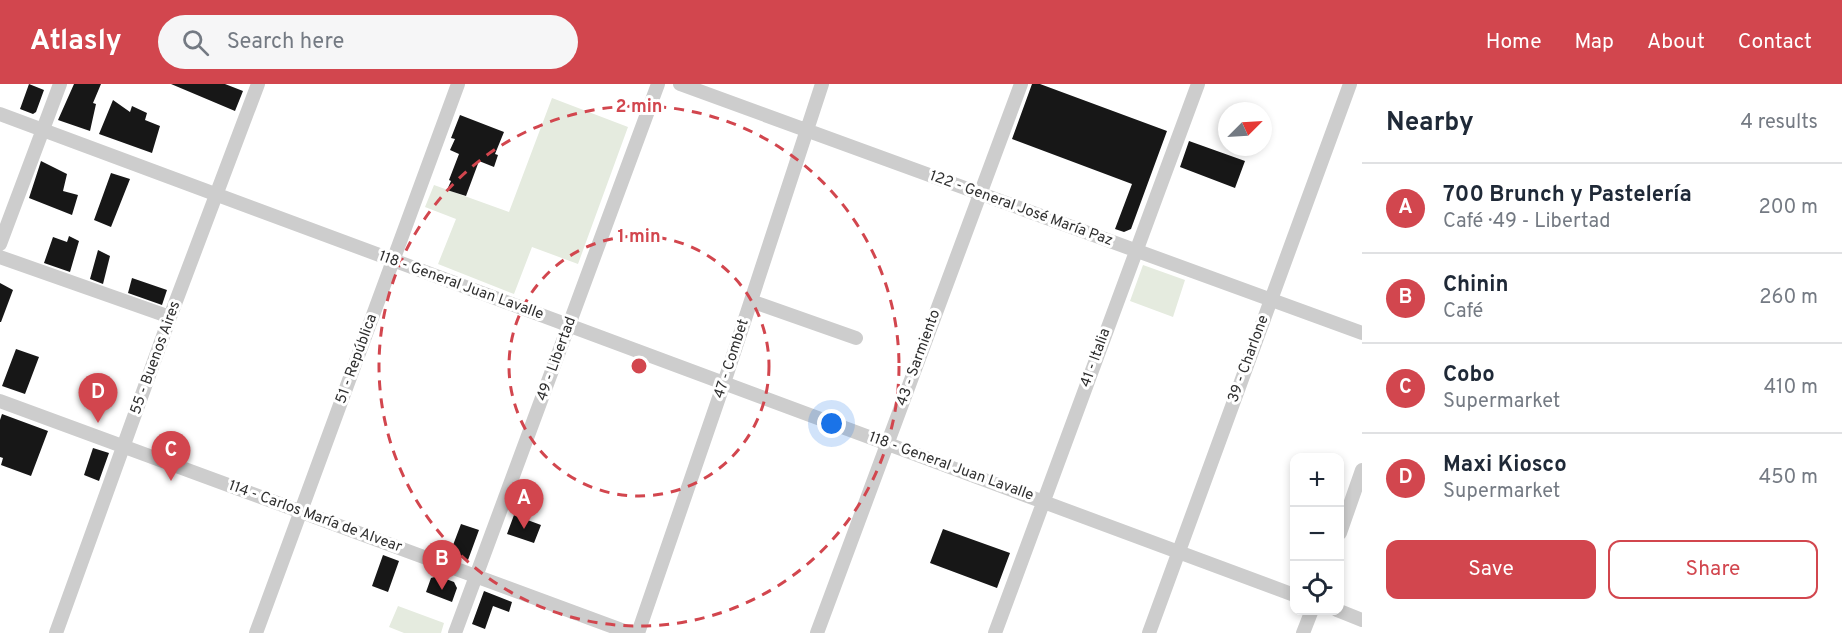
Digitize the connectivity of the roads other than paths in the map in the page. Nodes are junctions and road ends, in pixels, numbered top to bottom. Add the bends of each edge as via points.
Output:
1 (60, 84) edge
2 (258, 84) edge
3 (458, 84) edge
4 (658, 84) edge
5 (680, 84) edge
6 (822, 84) edge
7 (1021, 84) edge
8 (1198, 84) edge
9 (1350, 84) edge
10 (0, 114) edge
11 (43, 130) junction
12 (807, 131) junction
13 (218, 194) junction
14 (980, 194) junction
15 (0, 244) edge
16 (1136, 251) junction
17 (0, 258) edge
18 (393, 261) junction
19 (1270, 301) junction
20 (751, 302) junction
21 (170, 317) junction
22 (569, 325) junction
23 (1362, 333) edge
24 (856, 338) dead end
25 (724, 383) junction
26 (0, 401) edge
27 (887, 444) junction
28 (124, 447) junction
29 (1362, 470) edge
30 (1043, 501) junction
31 (300, 512) junction
32 (1344, 522) edge
33 (1179, 552) junction
34 (476, 577) junction
35 (1290, 594) edge
36 (1344, 613) edge
37 (1310, 615) edge
38 (1362, 620) edge
39 (56, 633) edge
40 (256, 633) edge
41 (455, 633) edge
42 (630, 633) edge
43 (638, 633) edge
44 (817, 633) edge
45 (995, 633) edge
46 (1149, 633) edge
47 (1303, 633) edge

1 - 11 street
2 - 13 street, 55 - Buenos Aires
3 - 18 street, 51 - República
4 - 22 street, 49 - Libertad
5 - 12 street, 122 - General José María Paz
6 - 12 street, 47 - Combet
7 - 14 street, 43 - Sarmiento
8 - 16 street, 41 - Italia
9 - 19 street, 39 - Charlone
10 - 11 street, 118 - General Juan Lavalle
11 - 13 street, 118 - General Juan Lavalle
11 - 15 street
12 - 14 street, 122 - General José María Paz
12 - 20 street, 47 - Combet
13 - 18 street, 118 - General Juan Lavalle
13 - 21 street, 55 - Buenos Aires
14 - 16 street, 122 - General José María Paz
14 - 27 street, 43 - Sarmiento
16 - 19 street, 122 - General José María Paz
16 - 30 street, 41 - Italia
17 - 21 street
18 - 22 street, 118 - General Juan Lavalle
18 - 31 street, 51 - República
19 - 23 street, 122 - General José María Paz
19 - 33 street, 39 - Charlone
20 - 24 street
20 - 25 street, 47 - Combet
21 - 28 street, 55 - Buenos Aires
22 - 25 street, 118 - General Juan Lavalle
22 - 34 street, 49 - Libertad
25 - 27 street, 118 - General Juan Lavalle
25 - 43 street, 47 - Combet
26 - 28 street, 114 - Carlos María de Alvear
27 - 30 street, 118 - General Juan Lavalle
27 - 44 street, 43 - Sarmiento
28 - 31 street, 114 - Carlos María de Alvear
28 - 39 street, 55 - Buenos Aires
29 - 32 street
30 - 33 street, 118 - General Juan Lavalle
30 - 45 street, 41 - Italia
31 - 34 street, 114 - Carlos María de Alvear
31 - 40 street, 51 - República
33 - 35 street, 118 - General Juan Lavalle
33 - 46 street, 39 - Charlone
34 - 41 street, 49 - Libertad
34 - 42 street, 114 - Carlos María de Alvear
36 - 38 street
37 - 47 street

